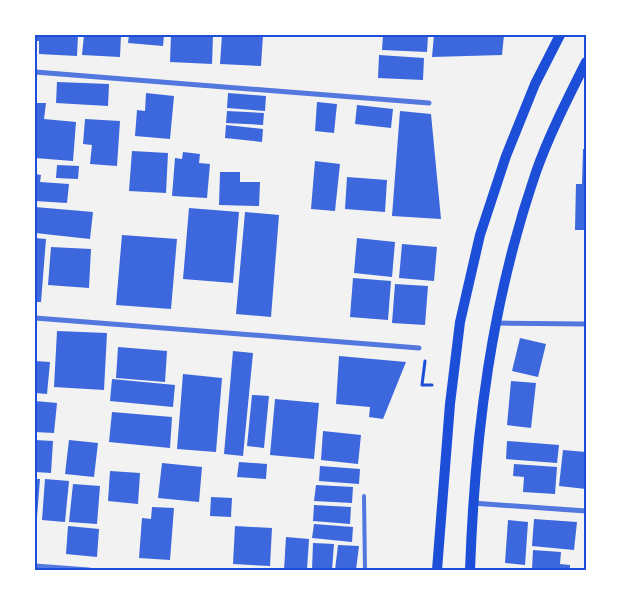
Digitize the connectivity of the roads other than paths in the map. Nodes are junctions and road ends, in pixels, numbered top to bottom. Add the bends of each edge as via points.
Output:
1 (560, 35) edge
2 (586, 62) edge
3 (35, 72) edge
4 (429, 102) dead end
5 (35, 318) edge
6 (495, 323) junction
7 (586, 324) edge
8 (420, 348) road end
9 (364, 496) dead end
10 (472, 503) junction
11 (586, 511) edge
12 (35, 566) edge
13 (89, 570) edge
14 (365, 570) edge
15 (437, 570) edge
16 (470, 570) edge

1 - 15 main road via 534,84 480,235 460,322
2 - 6 main road via 537,171 514,243
3 - 4 street
5 - 8 street
6 - 7 street
6 - 10 main road
9 - 14 lane
10 - 11 street
10 - 16 main road
12 - 13 street

